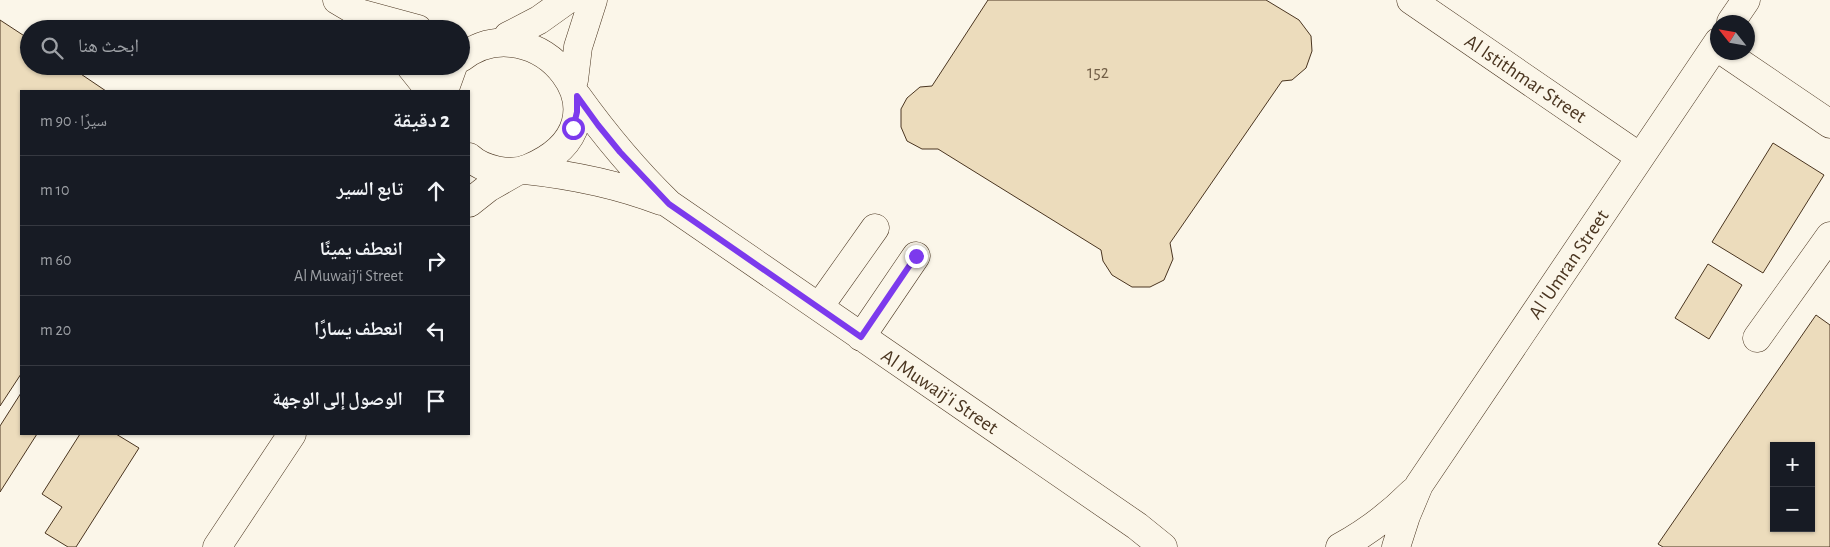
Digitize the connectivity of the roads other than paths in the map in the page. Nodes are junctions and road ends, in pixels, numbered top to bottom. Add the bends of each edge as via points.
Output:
1 (567, 0) edge
2 (593, 0) edge
3 (1412, 0) edge
4 (1746, 0) edge
5 (357, 14) edge
6 (1736, 15) edge
7 (381, 20) edge
8 (486, 37) edge
9 (470, 49) edge
10 (1710, 60) edge
11 (1738, 60) edge
12 (417, 75) edge
13 (450, 75) edge
14 (575, 88) junction
15 (429, 90) edge
16 (444, 90) edge
17 (1830, 124) edge
18 (1640, 157) junction
19 (470, 158) edge
20 (521, 171) junction
21 (470, 202) edge
22 (669, 204) junction
23 (875, 228) dead end
24 (1830, 236) edge
25 (916, 256) dead end
26 (1821, 267) edge
27 (819, 308) junction
28 (861, 337) junction
29 (1757, 338) dead end
30 (291, 435) edge
31 (1420, 485) junction
32 (1137, 526) junction
33 (217, 547) edge
34 (1163, 547) edge
35 (1186, 547) edge
36 (1340, 547) edge
37 (1396, 547) edge

1 - 8 street via 539,20
2 - 14 street via 578,47
3 - 18 street, Al Istithmar Street
4 - 6 street
5 - 7 street
8 - 9 street
8 - 14 street, Al Muwaij'i Street via 529,38 548,48 563,62
10 - 18 street, Al 'Umran Street
11 - 17 street
12 - 15 street
13 - 16 street
14 - 20 street via 577,112 565,142 554,155
14 - 22 street, Al Muwaij'i Street via 598,125
18 - 31 street, Al 'Umran Street
19 - 20 street, Al Muwaij'i Street via 494,170
20 - 21 street via 488,188
20 - 22 street, Al Muwaij'i Street via 598,181
22 - 27 street, Al Muwaij'i Street
23 - 27 street
24 - 26 street
25 - 28 street
26 - 29 street
27 - 28 street, Al Muwaij'i Street
28 - 32 street, Al Muwaij'i Street
30 - 33 street
31 - 36 street, Al 'Umran Street via 1392,512 1361,536
31 - 37 street, Al 'Umran Street
32 - 34 street, Al Muwaij'i Street
32 - 35 street, Al Muwaij'i Street

